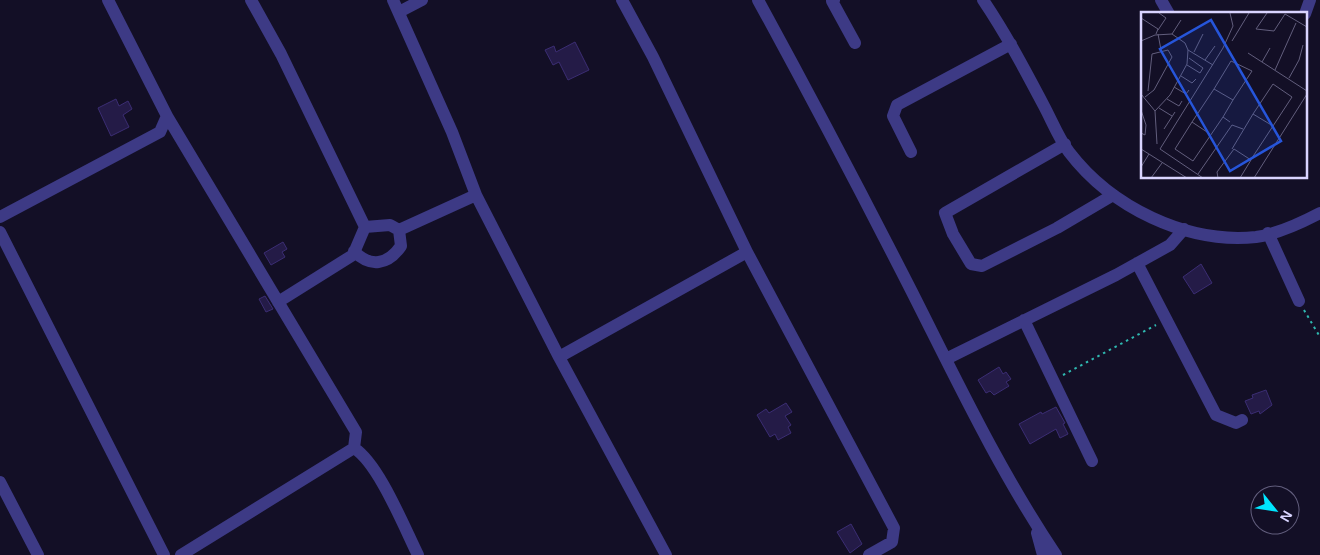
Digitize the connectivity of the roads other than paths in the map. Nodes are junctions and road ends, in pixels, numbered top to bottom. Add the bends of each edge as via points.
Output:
1 (108, 0) edge
2 (251, 0) edge
3 (393, 0) edge
4 (422, 0) edge
5 (622, 0) edge
6 (758, 0) edge
7 (834, 0) edge
8 (983, 0) edge
9 (1161, 0) edge
10 (399, 12) junction
11 (1168, 12) edge
12 (855, 43) dead end
13 (1011, 44) junction
14 (167, 116) junction
15 (1065, 144) junction
16 (912, 152) dead end
17 (476, 195) junction
18 (1113, 195) junction
19 (1320, 214) edge
20 (0, 217) edge
21 (365, 227) junction
22 (1184, 229) junction
23 (399, 230) junction
24 (0, 232) edge
25 (1268, 233) junction
26 (354, 251) junction
27 (747, 252) junction
28 (1137, 263) junction
29 (1299, 301) road end
30 (278, 302) junction
31 (1024, 320) junction
32 (560, 357) junction
33 (946, 359) junction
34 (1242, 420) dead end
35 (354, 448) junction
36 (1092, 461) dead end
37 (0, 482) edge
38 (1034, 523) junction
39 (38, 555) edge
40 (164, 555) edge
41 (181, 555) edge
42 (418, 555) edge
43 (666, 555) edge
44 (869, 555) edge
45 (1042, 555) edge
46 (1056, 555) edge

1 - 14 street
2 - 21 street via 281,54
3 - 10 street
4 - 10 street
5 - 27 street
6 - 33 street
7 - 12 street
8 - 13 street
9 - 11 street
10 - 17 street
13 - 15 street
13 - 16 street via 897,105 893,116
14 - 20 street via 160,132
14 - 30 street
15 - 18 street via 1103,189
15 - 18 street via 945,213 971,264 982,266
17 - 23 street
17 - 32 street
18 - 22 street via 1144,214
19 - 25 street
21 - 23 street via 390,225
21 - 26 street
22 - 25 street via 1221,237 1257,237
22 - 28 street via 1170,245
23 - 26 street via 402,246 395,256 385,261 372,263
24 - 40 street
25 - 29 street
26 - 30 street
27 - 32 street
27 - 44 street via 894,528 892,542
28 - 31 street
28 - 34 street via 1216,415 1236,423
30 - 35 street via 356,432
31 - 33 street
31 - 36 street
32 - 43 street
33 - 38 street
35 - 41 street
35 - 42 street via 364,455
37 - 39 street
38 - 45 street
38 - 46 street

